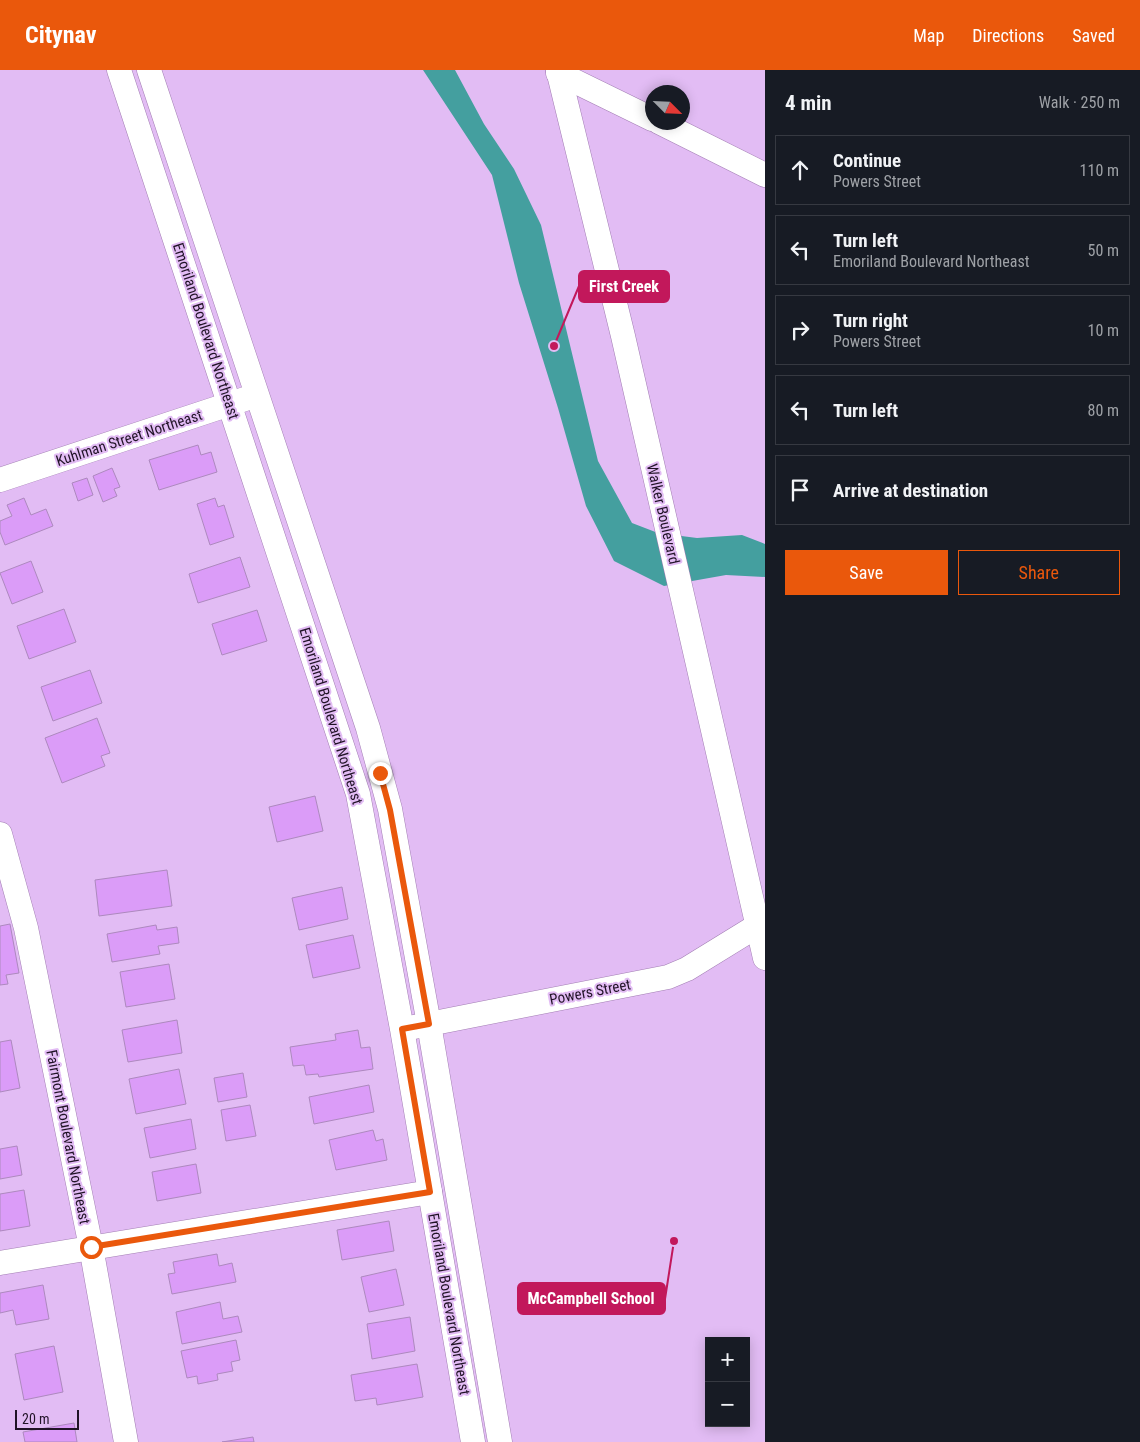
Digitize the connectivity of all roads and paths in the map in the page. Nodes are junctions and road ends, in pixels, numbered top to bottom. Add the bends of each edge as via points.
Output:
1 (119, 70) edge
2 (150, 70) edge
3 (558, 71) edge
4 (645, 115) edge
5 (675, 130) edge
6 (765, 175) edge
7 (257, 395) junction
8 (231, 405) junction
9 (0, 480) edge
10 (0, 834) edge
11 (761, 923) edge
12 (765, 958) edge
13 (429, 1024) junction
14 (402, 1029) junction
15 (430, 1192) junction
16 (91, 1247) junction
17 (0, 1263) edge
18 (126, 1442) edge
19 (473, 1442) edge
20 (500, 1442) edge

1 - 8 street, Emoriland Boulevard Northeast
2 - 7 street
3 - 4 street
3 - 11 street, Walker Boulevard
5 - 6 street
7 - 8 street, Kuhlman Street Northeast
7 - 13 street via 368,728 390,810
8 - 9 street, Kuhlman Street Northeast
8 - 14 street, Emoriland Boulevard Northeast via 358,794
10 - 16 street, Fairmont Boulevard Northeast via 26,928
11 - 12 street, Walker Boulevard
11 - 13 street, Powers Street via 687,969 668,977
13 - 14 street, Powers Street
13 - 20 street
14 - 15 street, Emoriland Boulevard Northeast
15 - 16 street
15 - 19 street, Emoriland Boulevard Northeast
16 - 17 street
16 - 18 street, Fairmont Boulevard Northeast

